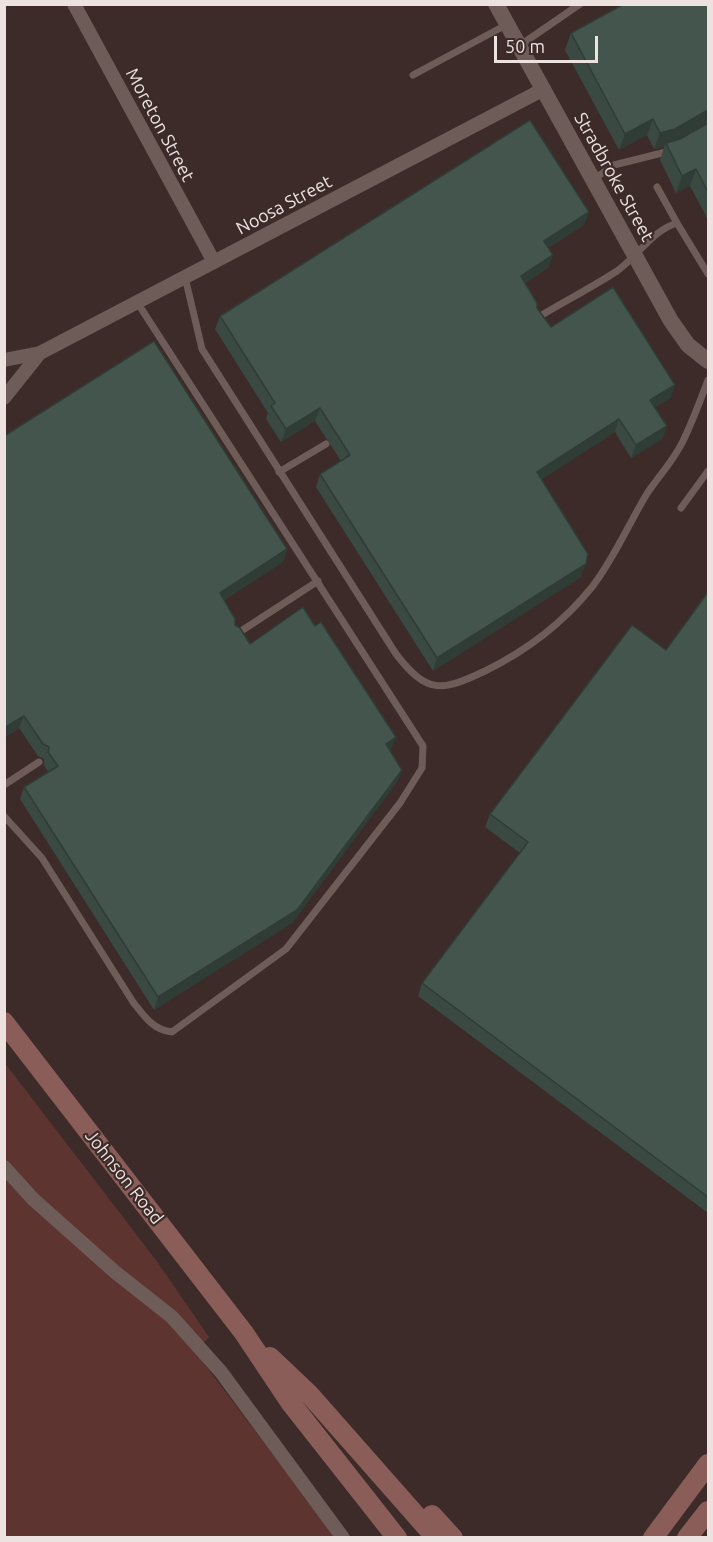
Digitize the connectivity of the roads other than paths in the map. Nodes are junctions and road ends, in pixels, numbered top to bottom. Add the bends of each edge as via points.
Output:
1 (74, 4) edge
2 (496, 4) edge
3 (580, 4) edge
4 (507, 24) junction
5 (519, 46) junction
6 (413, 75) dead end
7 (544, 89) junction
8 (680, 146) edge
9 (593, 179) junction
10 (657, 187) dead end
11 (677, 223) junction
12 (635, 257) junction
13 (214, 262) junction
14 (708, 274) edge
15 (185, 277) junction
16 (137, 302) junction
17 (537, 318) edge
18 (40, 353) junction
19 (4, 360) edge
20 (708, 361) edge
21 (708, 380) edge
22 (4, 398) edge
23 (326, 444) dead end
24 (708, 471) edge
25 (279, 472) junction
26 (681, 508) dead end
27 (318, 581) junction
28 (235, 635) edge
29 (39, 762) dead end
30 (4, 785) edge
31 (4, 816) edge
32 (4, 1022) edge
33 (4, 1167) edge
34 (244, 1333) junction
35 (708, 1464) edge
36 (376, 1470) junction
37 (708, 1511) edge
38 (343, 1538) edge
39 (397, 1538) edge
40 (436, 1538) edge
41 (453, 1538) edge
42 (653, 1538) edge
43 (687, 1538) edge

1 - 13 street, Moreton Street
2 - 4 street, Stradbroke Street
3 - 5 lane
4 - 5 street, Stradbroke Street
4 - 6 lane
5 - 7 street, Stradbroke Street
7 - 9 street, Stradbroke Street
7 - 13 street, Noosa Street
8 - 9 lane via 614,165
9 - 12 street, Stradbroke Street
10 - 11 lane
11 - 12 lane via 664,227
11 - 14 lane
12 - 17 lane
12 - 20 street, Stradbroke Street via 671,321 688,345
13 - 15 street, Noosa Street
15 - 16 street, Noosa Street
15 - 25 lane via 202,349
16 - 18 street, Noosa Street
16 - 27 lane
18 - 19 street, Noosa Street
18 - 22 street, Noosa Street
21 - 25 lane via 681,445 592,586 545,635 513,658 457,684 438,687 411,673
23 - 25 lane
24 - 26 lane
27 - 28 lane
27 - 31 lane via 423,746 422,768 333,890 286,949 267,965 172,1032 162,1031 133,1002 42,858
29 - 30 lane
32 - 34 main road, Johnson Road
33 - 38 street via 41,1206 172,1317 220,1372
34 - 36 main road, Johnson Road via 310,1395
34 - 39 main road, Johnson Road via 290,1402
35 - 42 main road
36 - 40 main road, Johnson Road
36 - 41 main road, Johnson Road via 414,1495
37 - 43 main road

